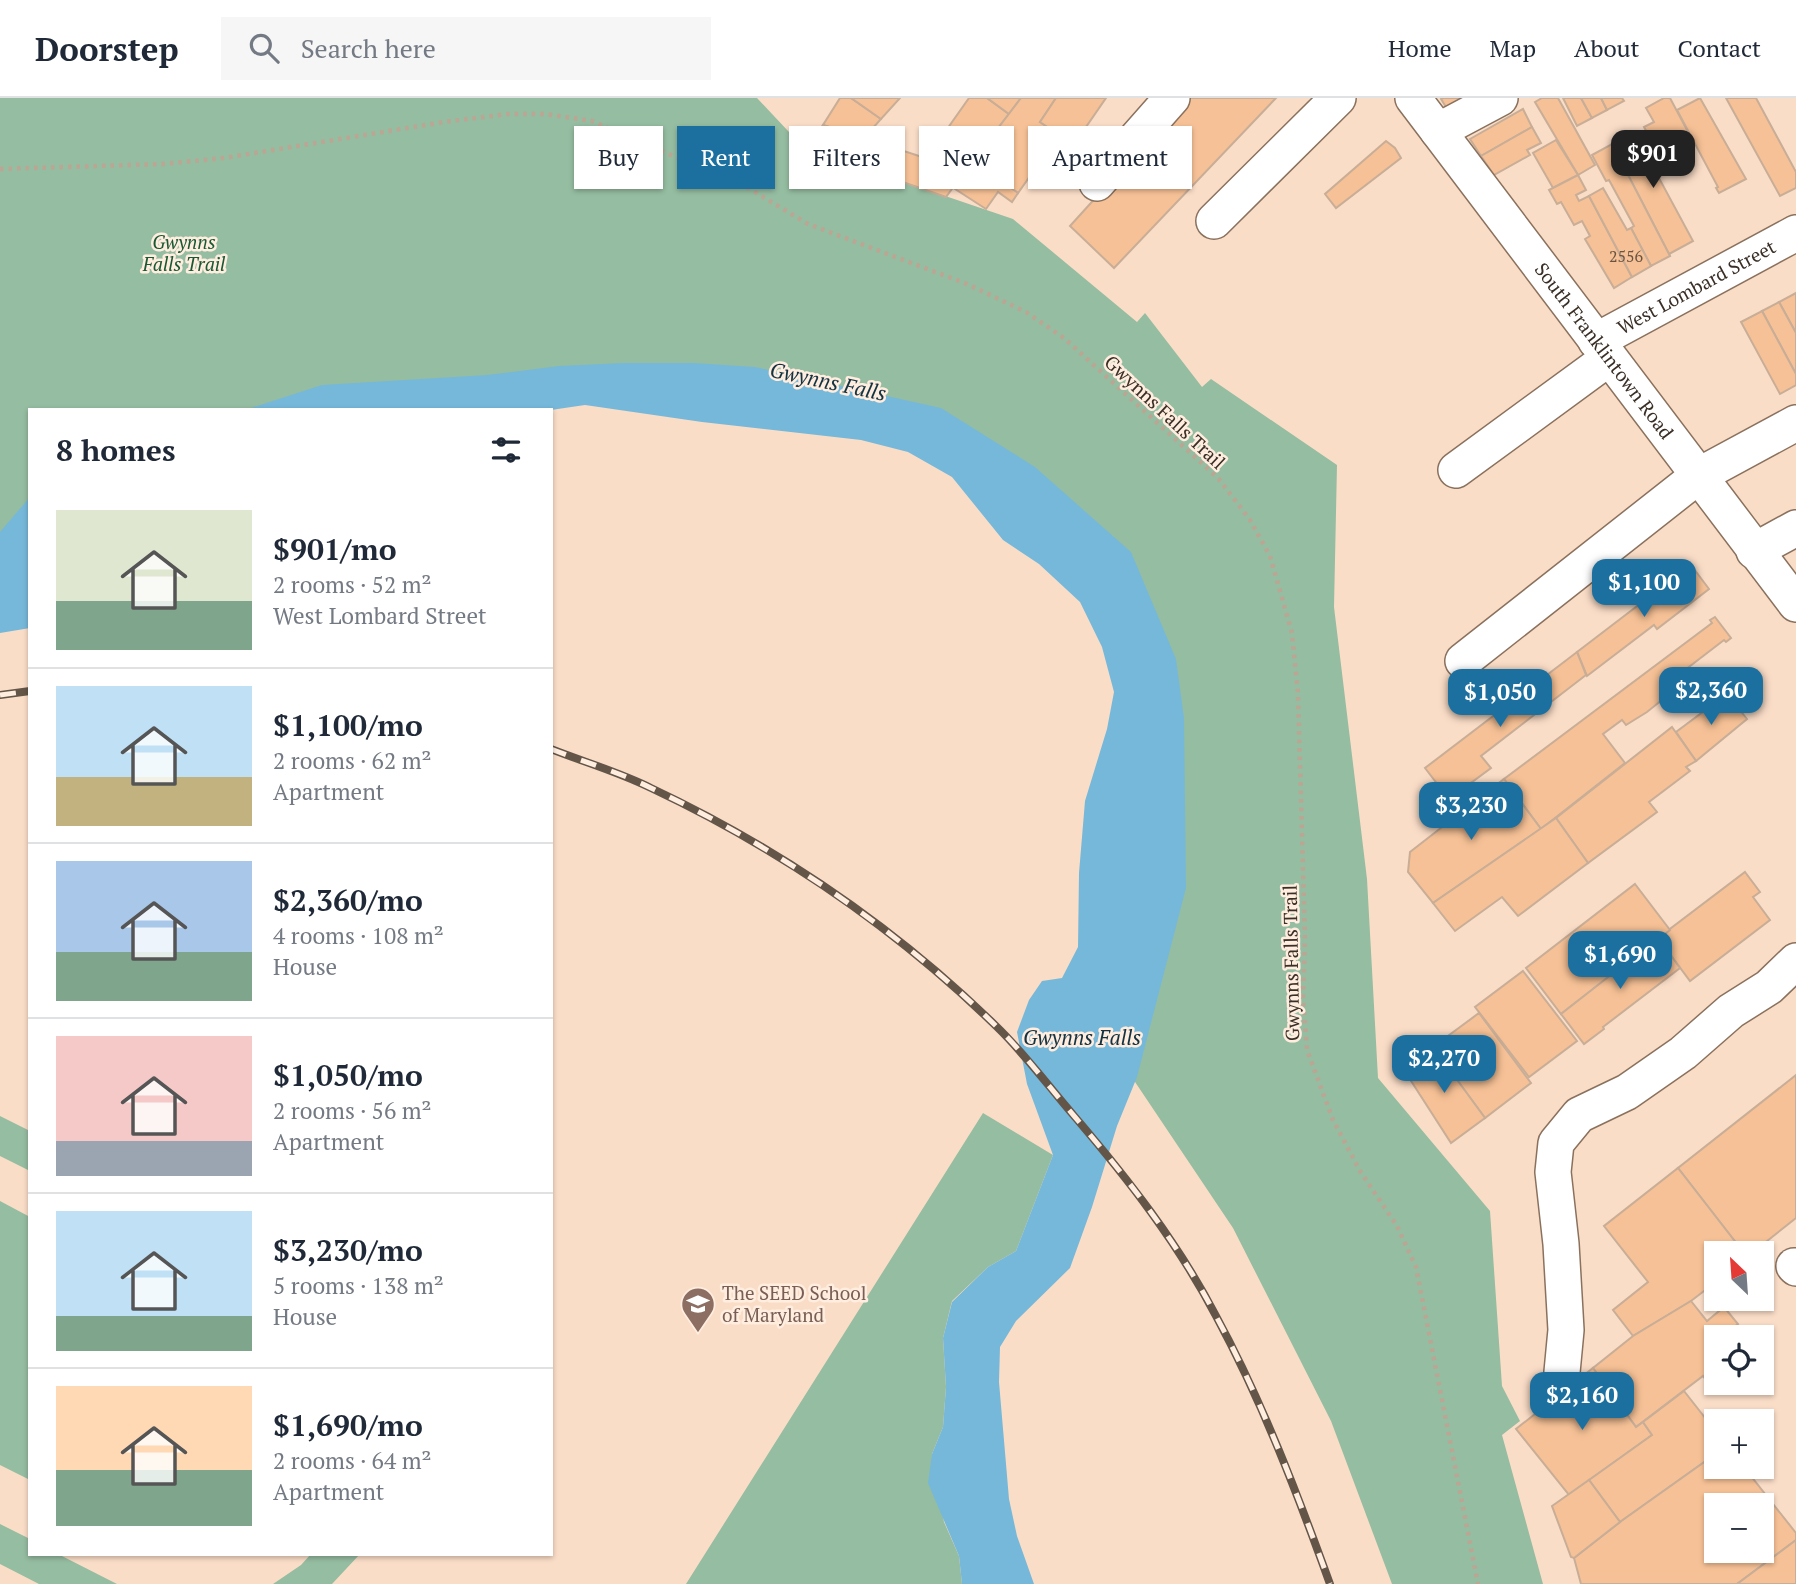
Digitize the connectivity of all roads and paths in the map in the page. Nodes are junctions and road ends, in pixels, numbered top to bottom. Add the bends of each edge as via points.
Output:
1 (1172, 98) edge
2 (1338, 98) edge
3 (1413, 98) edge
4 (1500, 98) edge
5 (1147, 126) edge
6 (1438, 131) junction
7 (0, 169) edge
8 (1214, 221) dead end
9 (1796, 233) edge
10 (1603, 349) junction
11 (1796, 423) edge
12 (1456, 470) dead end
13 (1698, 476) junction
14 (1796, 528) edge
15 (1754, 551) junction
16 (1796, 604) edge
17 (1463, 661) dead end
18 (1796, 961) edge
19 (1562, 1372) dead end
20 (1478, 1584) edge

1 - 5 street
2 - 8 street
3 - 6 street, South Franklintown Road
4 - 6 street
6 - 10 street, South Franklintown Road
7 - 20 path, Gwynns Falls Trail via 223,158 508,114 592,121 750,189 808,224 967,284 1026,312 1064,338 1218,478 1270,556 1293,634 1307,1050 1333,1120 1397,1226 1416,1267
9 - 10 street, West Lombard Street
10 - 12 street, West Lombard Street
10 - 13 street, South Franklintown Road
11 - 13 street
13 - 15 street, South Franklintown Road
13 - 17 street
14 - 15 street
15 - 16 street, South Franklintown Road
18 - 19 street via 1683,1053 1627,1092 1579,1115 1556,1143 1553,1172 1566,1330

